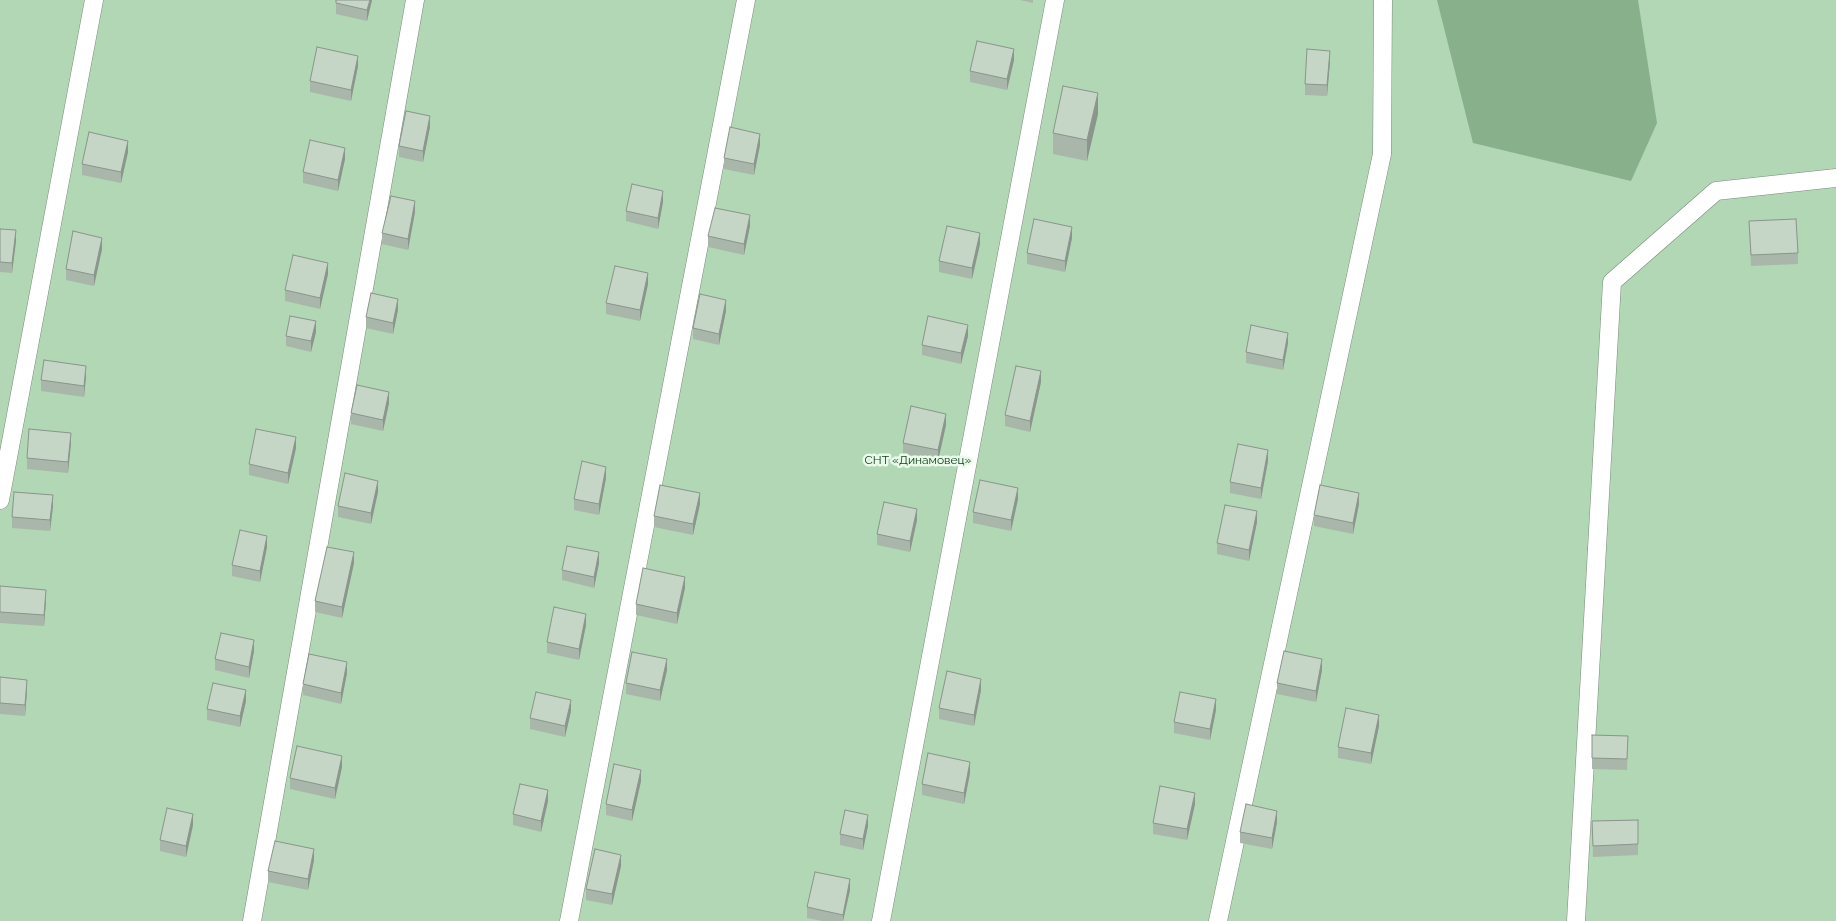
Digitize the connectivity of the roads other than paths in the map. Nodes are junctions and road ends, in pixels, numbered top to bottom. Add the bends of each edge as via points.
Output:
1 (94, 0) edge
2 (415, 0) edge
3 (746, 0) edge
4 (1055, 0) edge
5 (1383, 0) edge
6 (1836, 178) edge
7 (0, 500) edge
8 (252, 921) edge
9 (569, 921) edge
10 (881, 921) edge
11 (1218, 921) edge
12 (1576, 921) edge

1 - 7 lane
2 - 8 lane
3 - 9 lane
4 - 10 lane
5 - 11 lane via 1382,154
6 - 12 lane via 1716,191 1612,282

